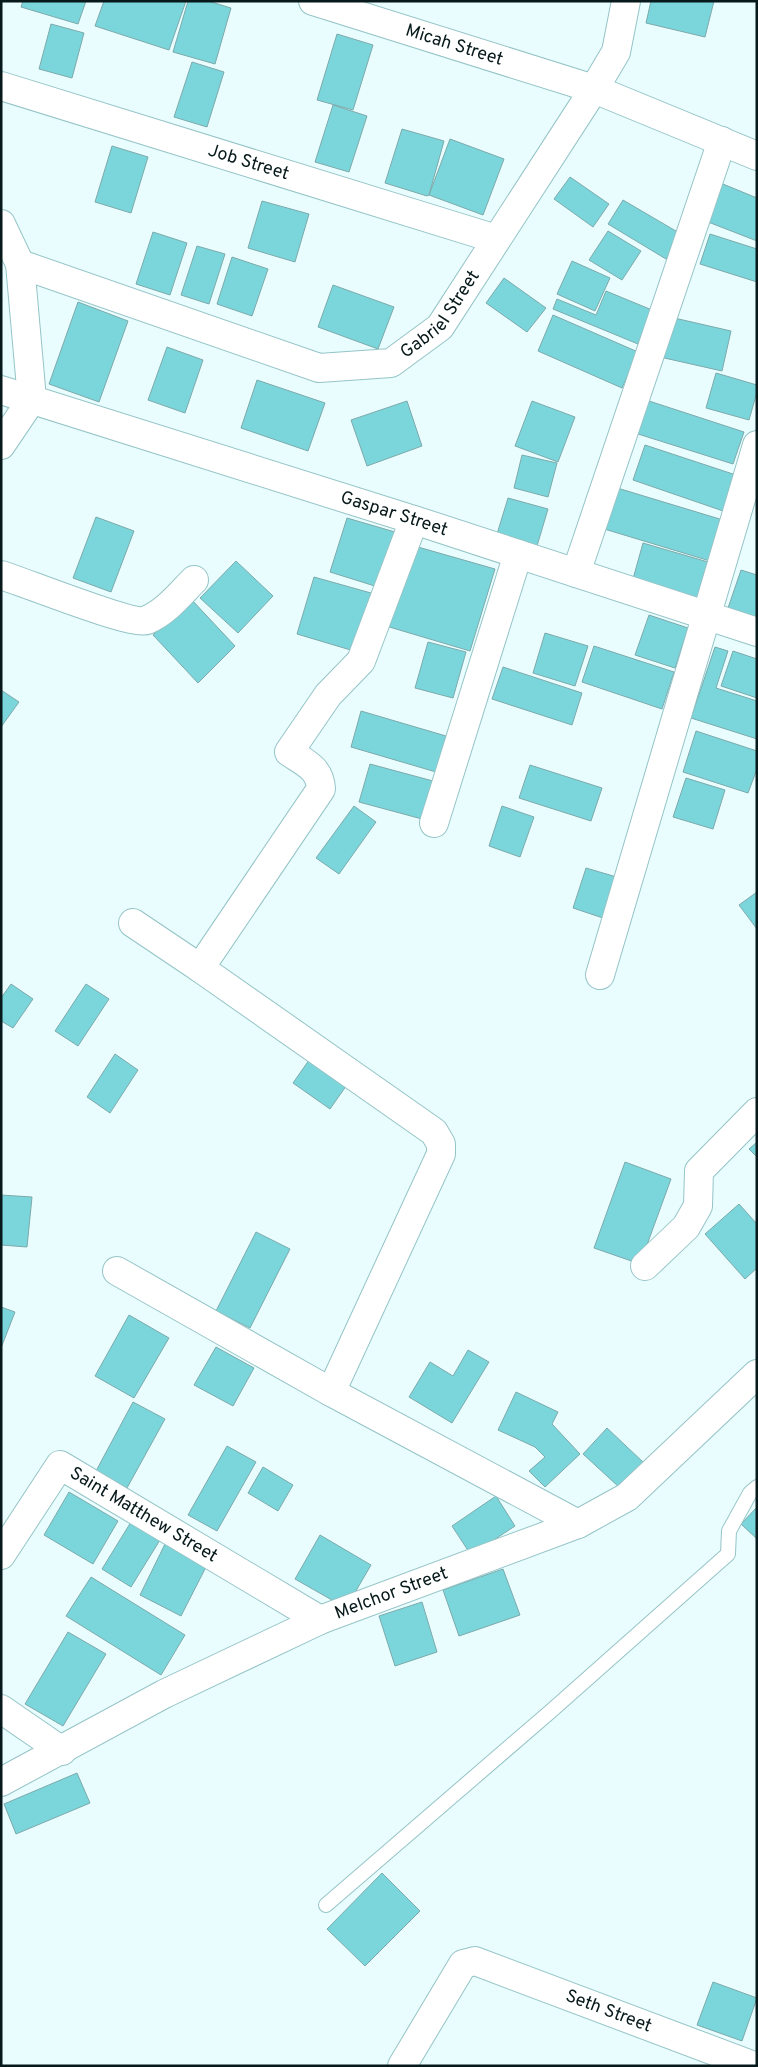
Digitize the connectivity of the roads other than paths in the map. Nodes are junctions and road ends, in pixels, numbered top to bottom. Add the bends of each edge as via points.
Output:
1 (313, 1) edge
2 (626, 1) edge
3 (1, 86) edge
4 (594, 89) junction
5 (722, 141) junction
6 (757, 156) edge
7 (1, 224) edge
8 (496, 238) junction
9 (20, 264) junction
10 (1, 390) edge
11 (32, 399) junction
12 (1, 445) edge
13 (757, 445) edge
14 (414, 520) junction
15 (518, 554) junction
16 (576, 573) junction
17 (1, 575) edge
18 (194, 580) dead end
19 (705, 616) junction
20 (757, 632) edge
21 (434, 823) dead end
22 (133, 923) dead end
23 (200, 968) junction
24 (600, 975) dead end
25 (757, 1112) edge
26 (645, 1266) dead end
27 (117, 1271) dead end
28 (757, 1374) edge
29 (331, 1392) junction
30 (757, 1487) edge
31 (578, 1524) junction
32 (1, 1555) edge
33 (320, 1620) junction
34 (1, 1708) edge
35 (62, 1751) junction
36 (1, 1782) edge
37 (326, 1905) dead end
38 (402, 2066) edge
39 (754, 2066) edge

1 - 4 street, Micah Street
2 - 4 street, Gabriel Street via 616,52
3 - 8 street, Job Street
4 - 5 street, Micah Street
4 - 8 street, Gabriel Street
5 - 6 street, Micah Street
5 - 16 street
7 - 9 street
8 - 9 street, Gabriel Street via 440,327 391,363 319,368
9 - 11 street
10 - 11 street, Gaspar Street
11 - 12 street
11 - 14 street, Gaspar Street
13 - 19 street
14 - 15 street, Gaspar Street
14 - 23 street via 361,662 328,695 289,752 316,772 321,789
15 - 16 street, Gaspar Street
15 - 21 street
16 - 19 street, Gaspar Street
17 - 18 street via 118,616 145,621 161,613
19 - 20 street, Gaspar Street
19 - 24 street
22 - 23 street
23 - 29 street via 434,1132 441,1144 442,1154
25 - 26 street via 699,1170 698,1206 686,1227
27 - 29 street
28 - 31 street, Melchor Street via 627,1498
29 - 31 street
30 - 37 lane via 750,1493 729,1531 728,1554
31 - 33 street, Melchor Street
32 - 33 street, Saint Matthew Street via 60,1465
33 - 35 street, Melchor Street via 164,1694
34 - 35 street
35 - 36 street, Melchor Street
38 - 39 street, Seth Street via 463,1964 474,1961

